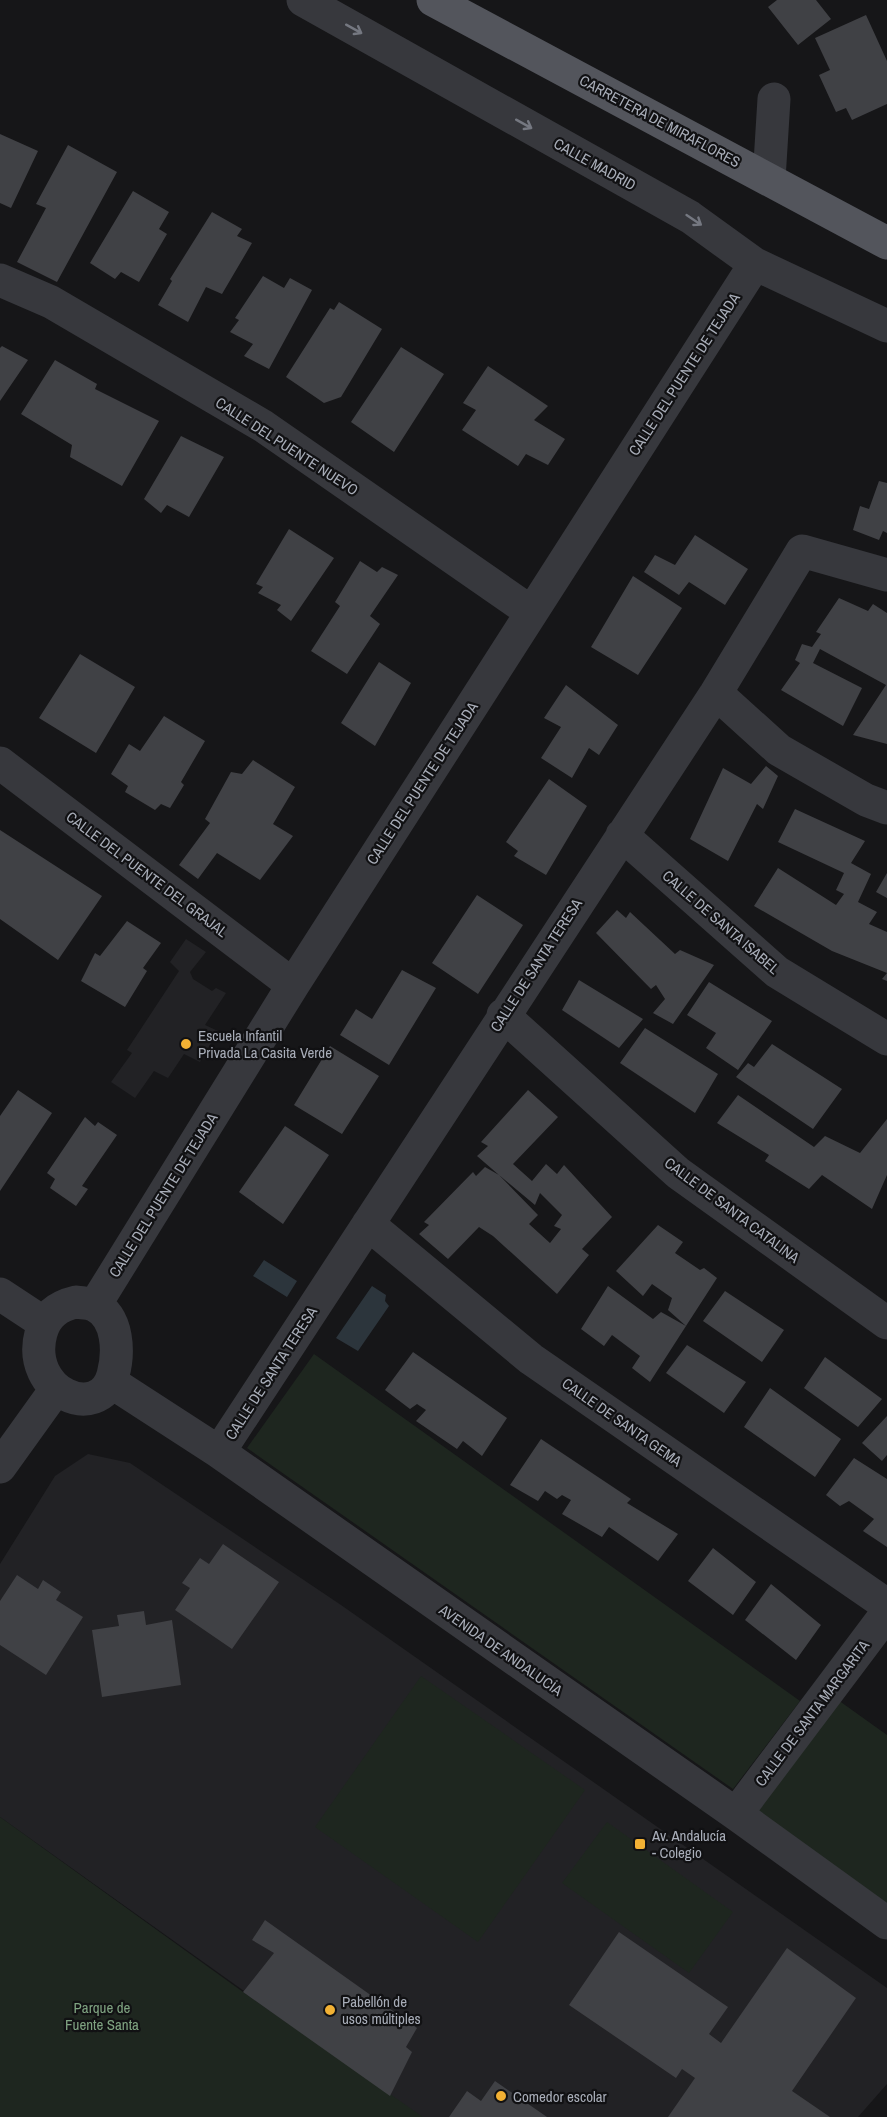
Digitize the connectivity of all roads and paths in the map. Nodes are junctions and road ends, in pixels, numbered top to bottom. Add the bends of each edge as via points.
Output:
1 (303, 0) edge
2 (433, 0) edge
3 (774, 99) dead end
4 (770, 179) junction
5 (887, 243) edge
6 (755, 264) junction
7 (0, 280) edge
8 (887, 326) edge
9 (887, 575) edge
10 (531, 612) junction
11 (716, 693) junction
12 (0, 763) edge
13 (887, 808) edge
14 (622, 835) junction
15 (293, 985) junction
16 (503, 1015) junction
17 (887, 1038) edge
18 (368, 1224) junction
19 (0, 1294) edge
20 (95, 1305) junction
21 (44, 1323) junction
22 (887, 1323) edge
23 (111, 1382) junction
24 (56, 1389) junction
25 (219, 1452) junction
26 (0, 1467) edge
27 (887, 1605) edge
28 (887, 1613) edge
29 (736, 1814) junction
30 (887, 1923) edge

1 -> 6 street, CALLE MADRID via 690,217
2 - 4 main road, CARRETERA DE MIRAFLORES
3 - 4 street
4 - 5 main road, CARRETERA DE MIRAFLORES
6 - 8 street, CALLE MADRID
6 - 10 street, CALLE DEL PUENTE DE TEJADA
7 - 10 street, CALLE DEL PUENTE NUEVO via 51,302 263,426
9 - 11 street, CALLE DE SANTA TERESA via 802,550
10 - 15 street, CALLE DEL PUENTE DE TEJADA
11 - 13 street via 779,750
11 - 14 street, CALLE DE SANTA TERESA
12 - 15 street, CALLE DEL PUENTE DEL GRAJAL
14 - 16 street, CALLE DE SANTA TERESA
14 - 17 street, CALLE DE SANTA ISABEL via 777,972
15 - 20 street, CALLE DEL PUENTE DE TEJADA
16 - 18 street, CALLE DE SANTA TERESA
16 - 22 street, CALLE DE SANTA CATALINA via 678,1173
18 - 25 street, CALLE DE SANTA TERESA
18 - 27 street, CALLE DE SANTA GEMA via 531,1359
19 - 21 street
20 - 21 street via 60,1305
20 - 23 street via 111,1322 116,1342 117,1362
21 - 24 street via 39,1358 43,1374
23 - 24 street via 101,1394 86,1400
23 - 25 street, AVENIDA DE ANDALUCÍA
24 - 26 street
25 - 29 street, AVENIDA DE ANDALUCÍA
28 - 29 street, CALLE DE SANTA MARGARITA
29 - 30 street, AVENIDA DE ANDALUCÍA

